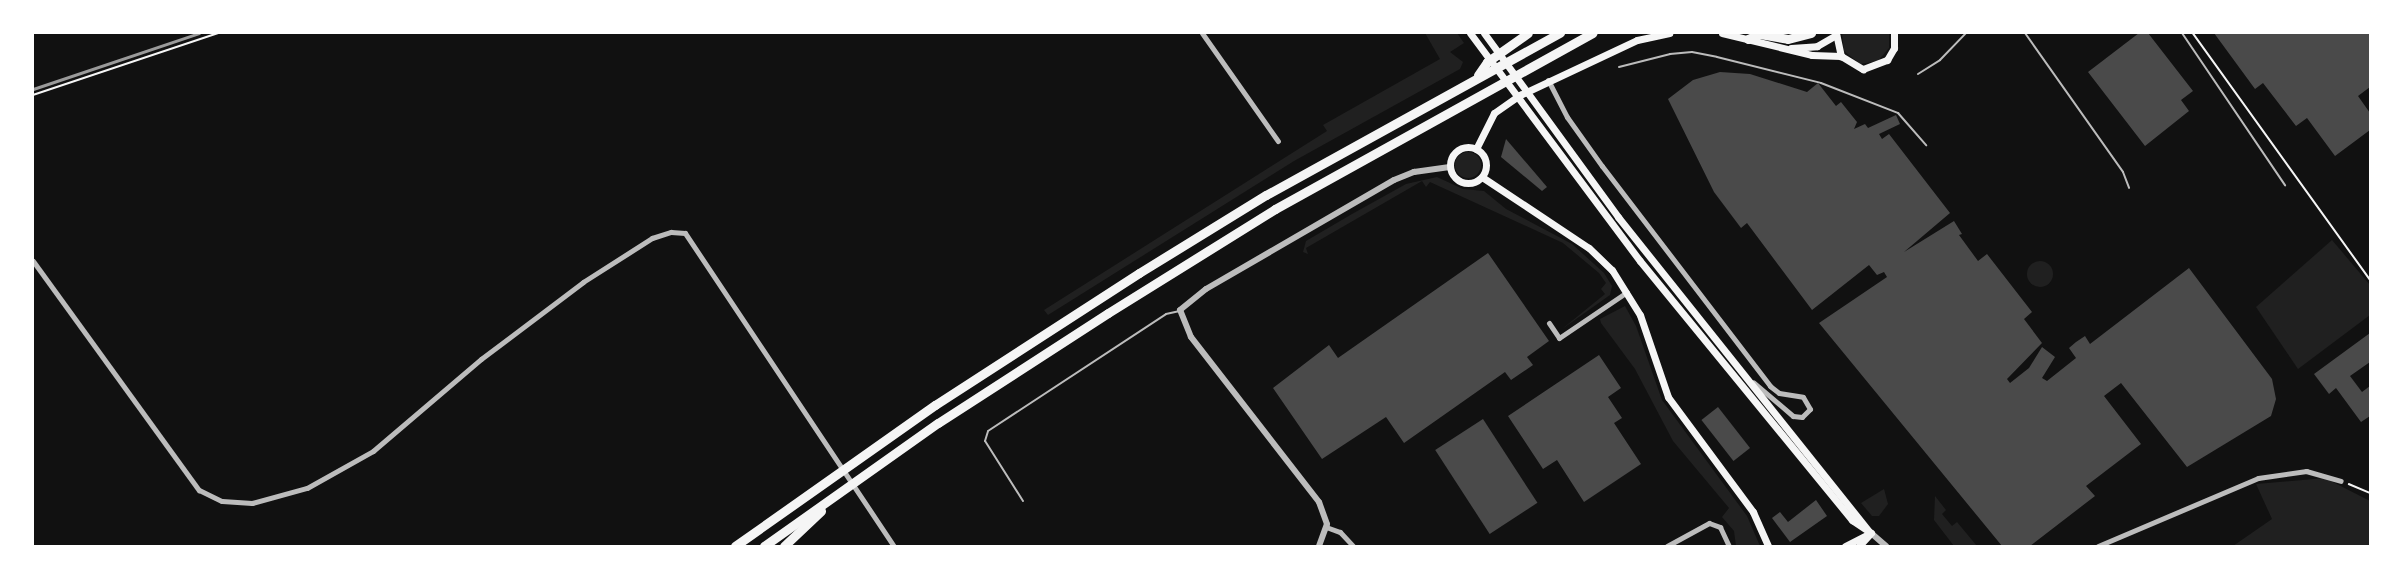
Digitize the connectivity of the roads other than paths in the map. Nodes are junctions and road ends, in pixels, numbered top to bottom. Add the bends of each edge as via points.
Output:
1 (1202, 33) edge
2 (1484, 33) edge
3 (1528, 33) edge
4 (1560, 33) edge
5 (1593, 33) edge
6 (1669, 33) edge
7 (1722, 33) edge
8 (1811, 33) edge
9 (1894, 33) edge
10 (1966, 33) edge
11 (2025, 33) edge
12 (2182, 33) edge
13 (1471, 34) edge
14 (1836, 34) edge
15 (1748, 39) junction
16 (1790, 48) junction
17 (1841, 56) junction
18 (1619, 68) dead end
19 (1918, 74) dead end
20 (1477, 76) junction
21 (1548, 80) junction
22 (1278, 141) dead end
23 (1926, 145) dead end
24 (1476, 149) junction
25 (1450, 167) junction
26 (1482, 177) junction
27 (2285, 185) dead end
28 (2129, 188) dead end
29 (33, 261) edge
30 (1628, 292) junction
31 (1180, 311) junction
32 (1549, 323) dead end
33 (1752, 381) junction
34 (2341, 481) road end
35 (845, 489) junction
36 (1023, 501) dead end
37 (1326, 527) junction
38 (1871, 533) junction
39 (735, 546) edge
40 (764, 546) edge
41 (784, 546) edge
42 (894, 546) edge
43 (1319, 546) edge
44 (1353, 546) edge
45 (1667, 546) edge
46 (1729, 546) edge
47 (1768, 546) edge
48 (1845, 546) edge
49 (1860, 546) edge
50 (1886, 546) edge
51 (2098, 546) edge

1 - 22 street
2 - 33 main road via 1618,217
3 - 20 highway via 1487,62
4 - 20 highway
5 - 35 highway via 1275,209 1046,351
6 - 21 main road via 1637,40
7 - 15 main road
8 - 15 highway via 1788,39 1760,34
9 - 17 main road via 1892,52 1876,67 1858,68
10 - 19 lane via 1940,60
11 - 28 lane via 2123,172
12 - 27 lane
13 - 38 main road via 1526,112 1754,400 1852,520
14 - 16 main road via 1817,46
14 - 17 main road
15 - 16 main road
16 - 17 main road via 1812,55
18 - 23 lane via 1692,52 1821,83 1898,113
20 - 39 highway via 1266,195 1059,323 810,490
21 - 24 main road via 1494,113
21 - 33 street via 1567,117 1602,166 1770,386 1779,393 1803,398 1810,409 1802,417 1793,416
24 - 25 main road via 1457,151
24 - 26 main road via 1486,162
25 - 26 main road via 1463,182
25 - 31 street via 1414,172 1394,180 1206,289
26 - 30 main road via 1589,248
29 - 42 street via 199,490 222,501 269,500 307,488 390,440 525,325 633,248 671,231 685,233
30 - 32 street via 1559,338
30 - 47 main road via 1668,397 1753,512
31 - 36 lane via 1166,314 987,431 985,441
31 - 37 street via 1191,337 1312,492 1324,512
33 - 38 main road
34 - 51 street via 2306,471 2258,478
35 - 40 highway
35 - 41 highway
37 - 43 street
37 - 44 street via 1340,532
38 - 48 main road
38 - 49 main road
38 - 50 street
45 - 46 street via 1709,523 1720,527

